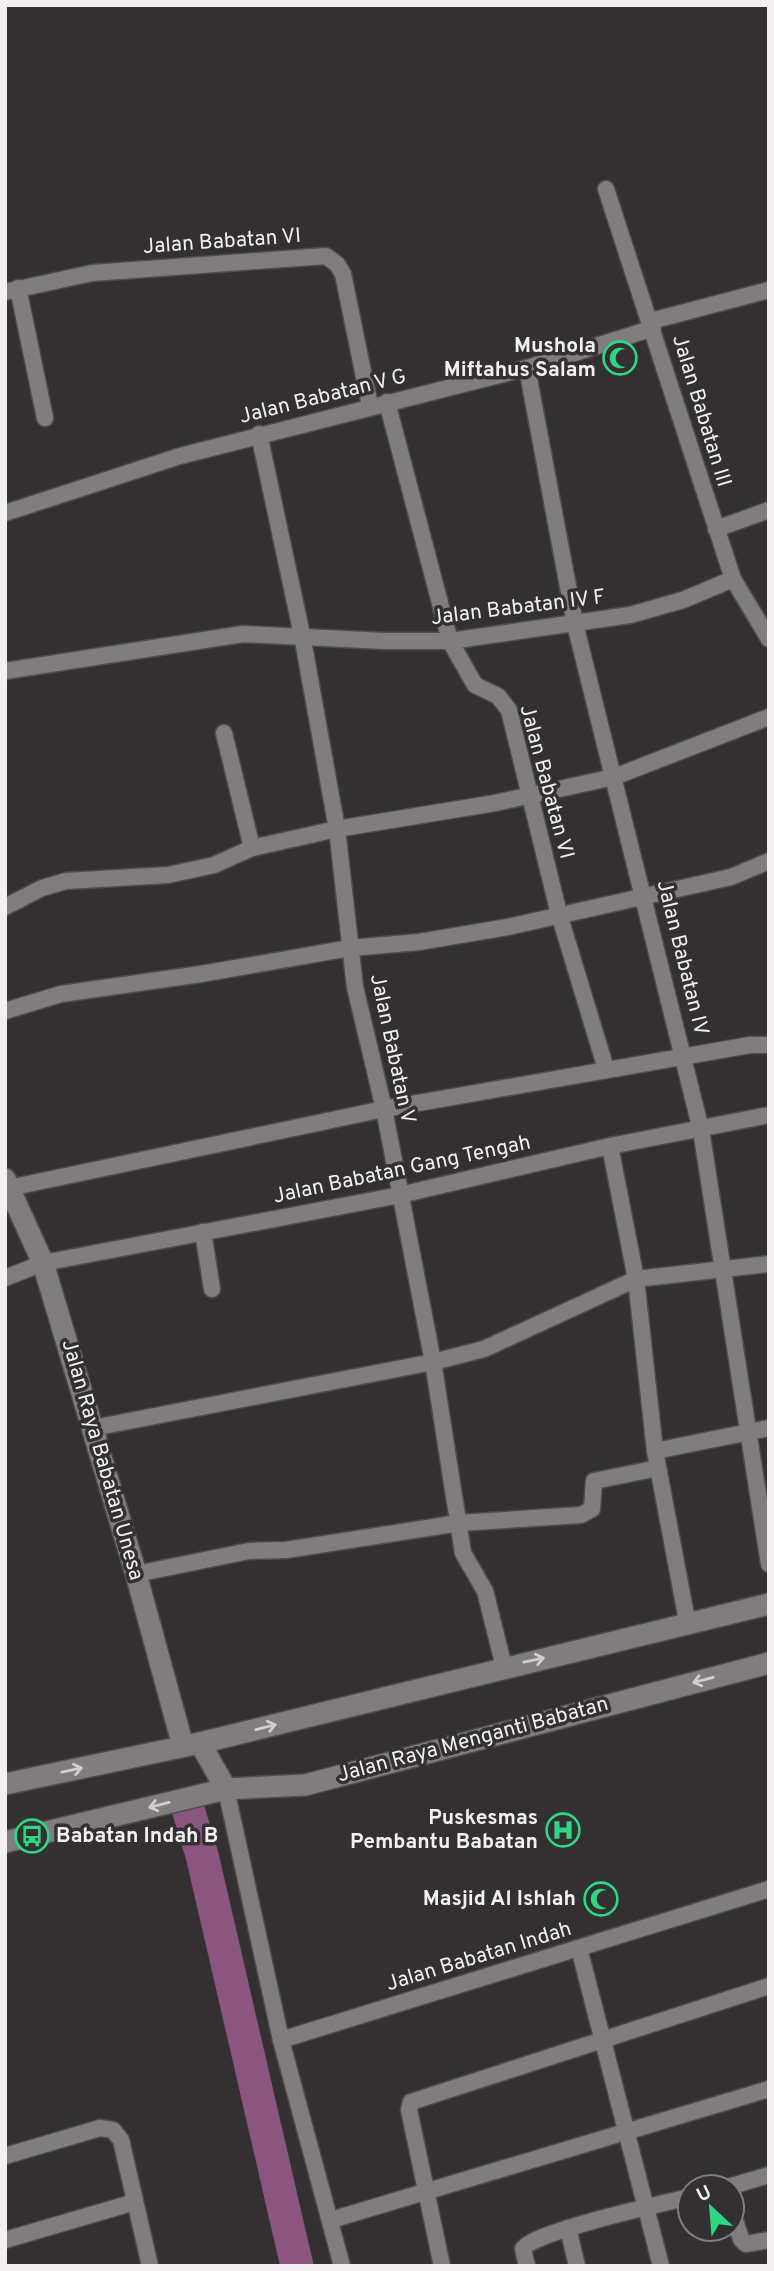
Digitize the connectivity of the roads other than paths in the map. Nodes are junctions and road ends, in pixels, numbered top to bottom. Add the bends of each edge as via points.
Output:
1 (606, 188) dead end
2 (12, 290) edge
3 (769, 290) edge
4 (652, 325) junction
5 (527, 369) junction
6 (387, 402) junction
7 (370, 406) junction
8 (45, 418) dead end
9 (259, 434) junction
10 (769, 509) edge
11 (5, 513) edge
12 (716, 529) junction
13 (733, 579) junction
14 (575, 624) junction
15 (302, 635) junction
16 (769, 639) edge
17 (450, 641) junction
18 (5, 671) edge
19 (769, 717) edge
20 (225, 733) dead end
21 (614, 777) junction
22 (529, 796) junction
23 (337, 829) junction
24 (252, 848) junction
25 (769, 861) edge
26 (644, 897) junction
27 (5, 907) edge
28 (559, 914) junction
29 (350, 948) junction
30 (5, 1011) edge
31 (769, 1045) edge
32 (685, 1057) junction
33 (606, 1069) junction
34 (384, 1110) junction
35 (769, 1115) edge
36 (701, 1130) junction
37 (610, 1146) junction
38 (7, 1184) edge
39 (400, 1195) junction
40 (203, 1232) junction
41 (43, 1263) junction
42 (769, 1264) edge
43 (721, 1272) junction
44 (5, 1278) edge
45 (636, 1279) junction
46 (212, 1289) dead end
47 (433, 1362) junction
48 (93, 1428) junction
49 (769, 1428) edge
50 (749, 1432) junction
51 (655, 1451) junction
52 (658, 1468) junction
53 (458, 1523) junction
54 (769, 1564) edge
55 (136, 1574) junction
56 (769, 1604) edge
57 (688, 1626) junction
58 (769, 1663) edge
59 (504, 1667) junction
60 (191, 1745) junction
61 (5, 1784) edge
62 (226, 1789) junction
63 (5, 1842) edge
64 (769, 1889) edge
65 (579, 1948) junction
66 (769, 1986) edge
67 (281, 2040) junction
68 (603, 2041) junction
69 (769, 2089) edge
70 (626, 2130) junction
71 (5, 2156) edge
72 (769, 2175) edge
73 (746, 2182) edge
74 (426, 2194) junction
75 (676, 2200) edge
76 (135, 2202) junction
77 (646, 2207) junction
78 (331, 2220) junction
79 (568, 2228) junction
80 (769, 2239) edge
81 (5, 2240) edge
82 (744, 2243) edge
83 (150, 2266) edge
84 (342, 2266) edge
85 (442, 2266) edge
86 (527, 2266) edge
87 (577, 2266) edge
88 (661, 2266) edge

1 - 4 street, Jalan Babatan III
2 - 7 street, Jalan Babatan VI via 92,273 326,256 343,274
2 - 8 street
3 - 4 street, Jalan Babatan V G
4 - 5 street, Jalan Babatan V G
4 - 12 street, Jalan Babatan III
5 - 6 street, Jalan Babatan V G
5 - 14 street, Jalan Babatan IV
6 - 7 street, Jalan Babatan V G
6 - 17 street, Jalan Babatan VI
7 - 9 street, Jalan Babatan V G
9 - 11 street, Jalan Babatan V G
9 - 15 street, Jalan Babatan V
10 - 12 street
12 - 13 street, Jalan Babatan III
13 - 14 street, Jalan Babatan IV F via 683,600
13 - 16 street, Jalan Babatan III
14 - 17 street, Jalan Babatan IV F
14 - 21 street, Jalan Babatan IV
15 - 17 street, Jalan Babatan IV F
15 - 18 street, Jalan Babatan IV F via 243,634
15 - 23 street, Jalan Babatan V
17 - 22 street, Jalan Babatan VI via 475,685 498,696 509,710
19 - 21 street
20 - 24 street
21 - 22 street
21 - 26 street, Jalan Babatan IV
22 - 23 street
22 - 28 street, Jalan Babatan VI
23 - 24 street
23 - 29 street, Jalan Babatan V
24 - 27 street via 214,865 168,875 66,881
25 - 26 street via 731,877
26 - 28 street
26 - 32 street, Jalan Babatan IV
28 - 29 street via 419,942
28 - 33 street, Jalan Babatan VI
29 - 30 street via 61,994
29 - 34 street, Jalan Babatan V
31 - 32 street
32 - 33 street
32 - 36 street, Jalan Babatan IV
33 - 34 street
34 - 38 street
34 - 39 street, Jalan Babatan V
35 - 36 street, Jalan Babatan Gang Tengah
36 - 37 street, Jalan Babatan Gang Tengah
36 - 43 street, Jalan Babatan IV
37 - 39 street, Jalan Babatan Gang Tengah
37 - 45 street
38 - 41 main road, Jalan Raya Babatan Unesa
39 - 40 street, Jalan Babatan Gang Tengah
39 - 47 street, Jalan Babatan V
40 - 41 street, Jalan Babatan Gang Tengah
40 - 46 street
41 - 44 street, Jalan Babatan Gang Tengah
41 - 48 main road, Jalan Raya Babatan Unesa
42 - 43 street
43 - 45 street
43 - 50 street, Jalan Babatan IV
45 - 47 street via 484,1349
45 - 51 street
47 - 48 street
47 - 53 street, Jalan Babatan V
48 - 55 main road, Jalan Raya Babatan Unesa
49 - 50 street
50 - 51 street
50 - 54 street, Jalan Babatan IV
51 - 52 street
52 - 53 street via 594,1481 592,1509 581,1515
52 - 57 street
53 - 55 street via 286,1550 248,1551
53 - 59 street, Jalan Babatan V via 463,1553 485,1591
55 - 60 main road, Jalan Raya Babatan Unesa
56 - 57 main road
59 -> 57 main road
58 -> 62 main road, Jalan Raya Menganti Babatan via 305,1784
60 -> 59 main road
61 -> 60 main road
60 - 62 main road
62 -> 63 main road, Jalan Raya Menganti Babatan
62 - 67 street
64 - 65 street, Jalan Babatan Indah
65 - 67 street, Jalan Babatan Indah
65 - 68 street
66 - 68 street
67 - 78 street
68 - 70 street
68 - 74 street via 411,2102 408,2110
69 - 70 street
70 - 74 street
70 - 77 street
71 - 76 street via 100,2128 113,2130 121,2140
72 - 73 street
74 - 78 street
74 - 85 street
75 - 77 street
76 - 81 street
76 - 83 street
77 - 79 street
77 - 88 street
78 - 84 street
79 - 86 street via 524,2245
79 - 87 street
80 - 82 street

